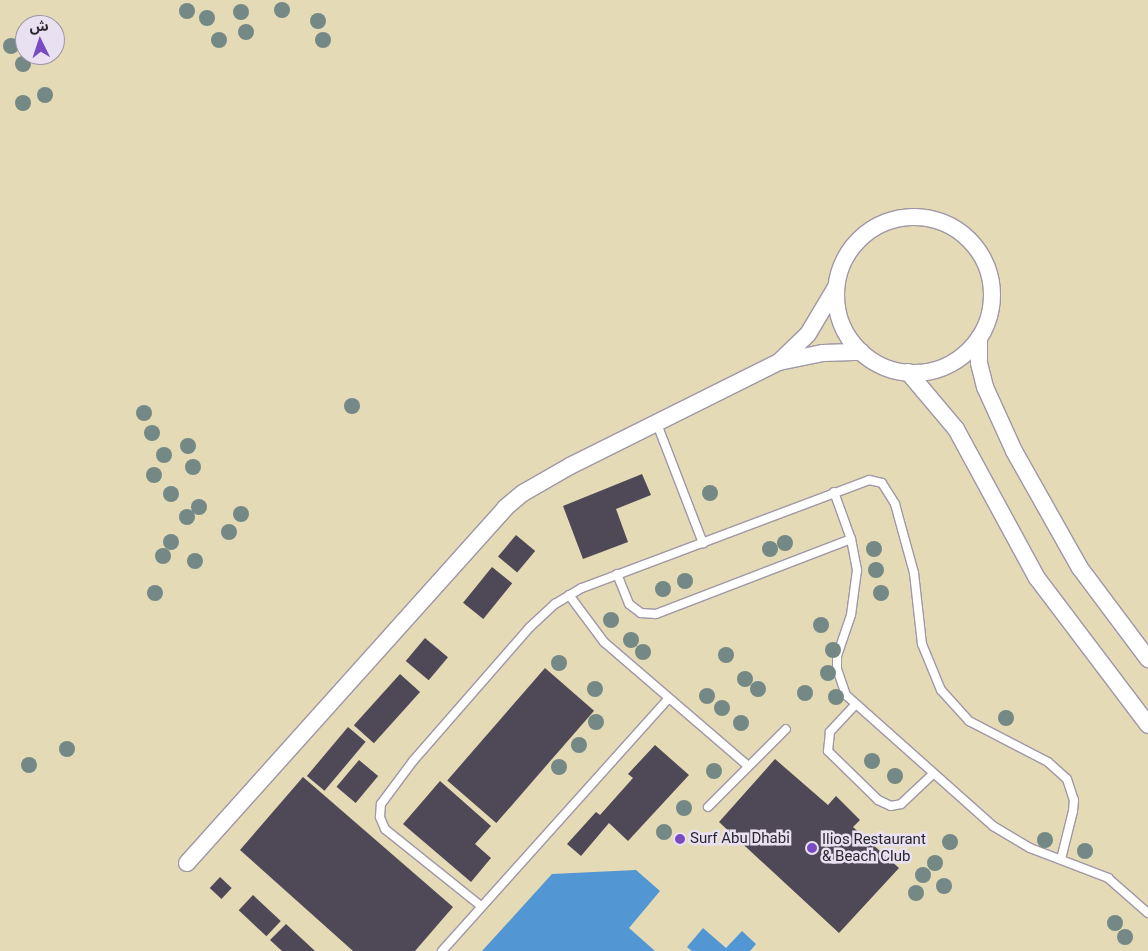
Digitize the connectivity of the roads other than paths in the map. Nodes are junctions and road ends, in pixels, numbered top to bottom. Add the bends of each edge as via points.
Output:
1 (837, 285) junction
2 (979, 338) junction
3 (862, 352) junction
4 (779, 362) junction
5 (908, 372) junction
6 (657, 424) junction
7 (834, 492) junction
8 (851, 539) junction
9 (703, 543) junction
10 (617, 574) junction
11 (569, 595) junction
12 (1148, 659) edge
13 (668, 699) junction
14 (855, 705) junction
15 (1148, 725) edge
16 (786, 729) dead end
17 (748, 766) junction
18 (932, 774) junction
19 (708, 807) dead end
20 (1061, 858) junction
21 (187, 862) dead end
22 (481, 906) junction
23 (1148, 913) edge
24 (442, 951) edge

1 - 2 street via 846,257 876,227 903,218 947,224 971,242 987,267 992,289 991,311
1 - 3 street via 839,315 844,329
1 - 4 street via 808,334
2 - 5 street via 970,350 945,366
2 - 12 street via 978,363 985,387 1014,450 1080,568
3 - 4 street via 823,353
3 - 5 street via 887,368
4 - 6 street
5 - 15 street via 956,429 1037,578
6 - 9 lane
6 - 21 street via 542,481 505,508
7 - 8 lane
7 - 9 lane
7 - 20 lane via 868,480 876,480 888,489 910,551 919,628 932,674 953,707 969,721 1048,762 1067,779 1074,800
8 - 10 lane via 656,614 641,612 630,604
8 - 14 lane via 858,570 857,584 851,615 840,642 837,669 846,695
9 - 10 lane
10 - 11 lane
11 - 13 lane via 604,642
11 - 22 lane via 530,627 413,761 380,804 380,817 390,834
13 - 17 lane
13 - 22 lane
14 - 18 lane
14 - 18 lane via 830,732 828,751 878,800 891,806 901,804
16 - 17 lane
17 - 19 lane
18 - 20 lane via 1011,838
20 - 23 lane via 1108,878
22 - 24 lane

